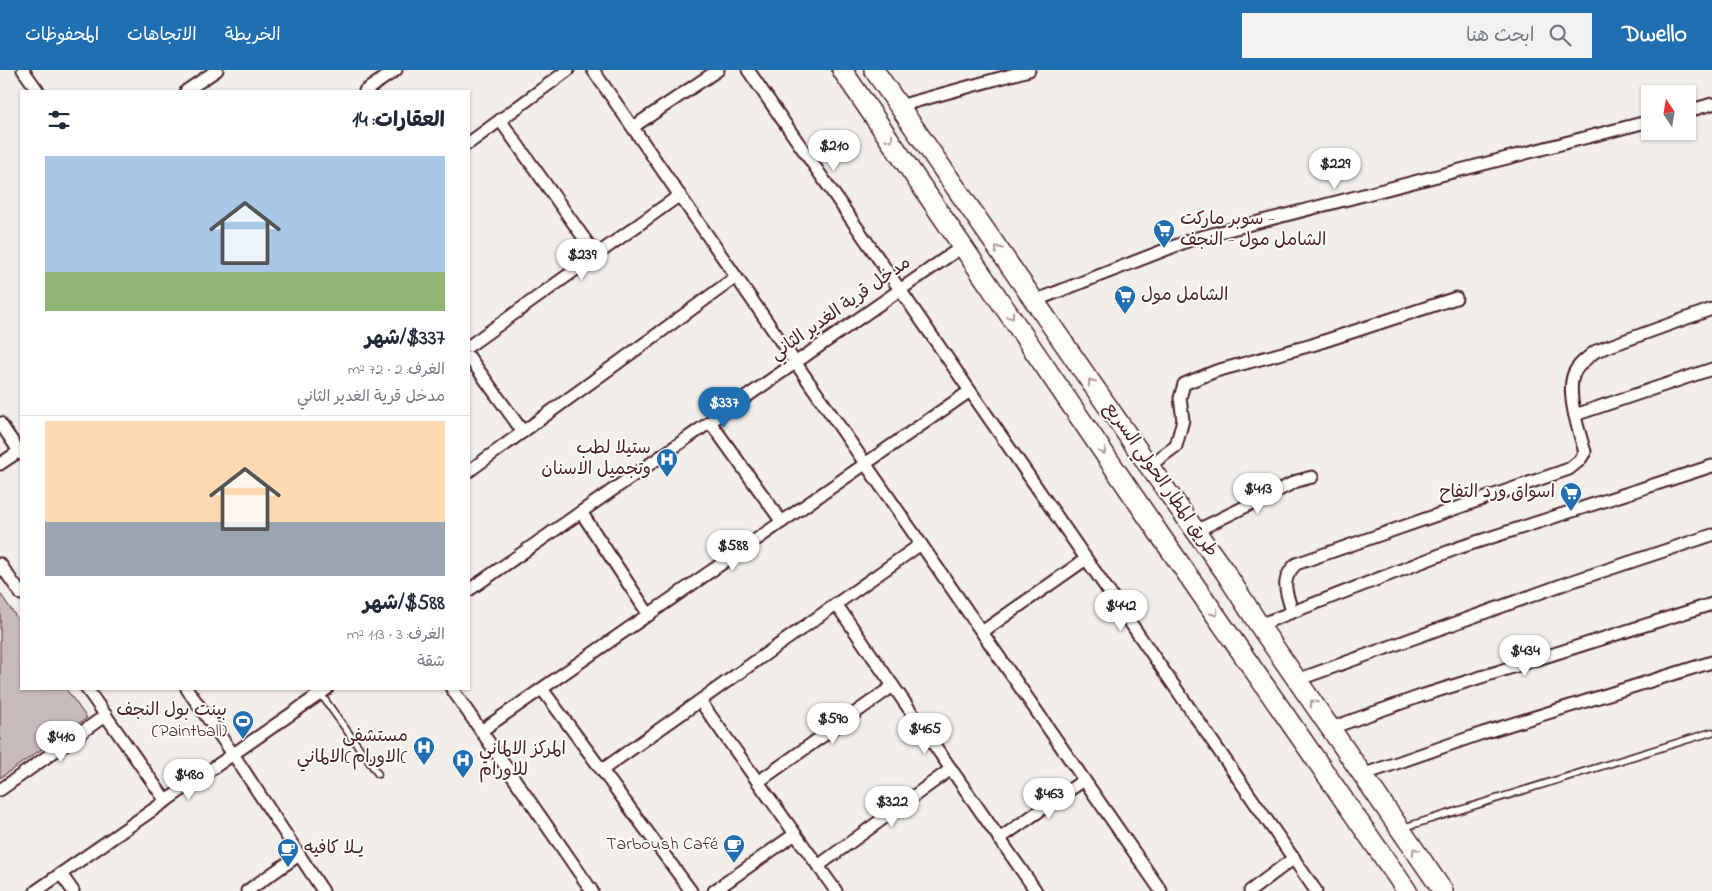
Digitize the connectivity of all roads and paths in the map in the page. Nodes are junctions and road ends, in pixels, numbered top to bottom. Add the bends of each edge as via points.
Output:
1 (23, 70) edge
2 (217, 70) edge
3 (396, 70) edge
4 (568, 70) edge
5 (593, 70) edge
6 (718, 70) edge
7 (748, 70) edge
8 (842, 70) edge
9 (874, 70) edge
10 (1029, 70) edge
11 (37, 90) edge
12 (187, 90) edge
13 (366, 90) edge
14 (1712, 104) edge
15 (899, 106) junction
16 (1696, 109) edge
17 (500, 120) junction
18 (1641, 123) edge
19 (633, 127) junction
20 (470, 142) edge
21 (680, 195) junction
22 (963, 246) junction
23 (596, 255) junction
24 (736, 277) junction
25 (900, 290) junction
26 (1456, 298) dead end
27 (1034, 301) junction
28 (1712, 309) edge
29 (470, 345) edge
30 (470, 358) edge
31 (796, 362) junction
32 (1712, 369) edge
33 (970, 391) junction
34 (1575, 414) junction
35 (710, 422) junction
36 (0, 423) edge
37 (522, 432) junction
38 (20, 451) edge
39 (20, 453) edge
40 (0, 464) edge
41 (866, 464) junction
42 (1149, 466) junction
43 (1712, 466) edge
44 (470, 470) edge
45 (1312, 477) dead end
46 (582, 512) junction
47 (782, 522) junction
48 (1191, 525) junction
49 (1160, 535) junction
50 (1712, 535) edge
51 (921, 544) junction
52 (1086, 560) junction
53 (0, 564) edge
54 (1225, 572) junction
55 (471, 584) edge
56 (1198, 590) junction
57 (20, 593) edge
58 (836, 604) junction
59 (1712, 604) edge
60 (1292, 612) junction
61 (649, 615) junction
62 (1259, 625) junction
63 (982, 632) junction
64 (1712, 662) edge
65 (1297, 680) junction
66 (893, 686) junction
67 (542, 689) junction
68 (89, 690) edge
69 (188, 690) edge
70 (453, 690) edge
71 (324, 691) edge
72 (700, 701) junction
73 (106, 715) junction
74 (1331, 728) junction
75 (481, 731) junction
76 (1712, 732) edge
77 (233, 754) junction
78 (951, 769) junction
79 (602, 770) junction
80 (378, 774) dead end
81 (1362, 775) junction
82 (1084, 780) junction
83 (758, 782) junction
84 (0, 790) edge
85 (166, 801) junction
86 (1400, 828) junction
87 (795, 834) junction
88 (999, 839) junction
89 (299, 855) junction
90 (1294, 858) junction
91 (818, 866) junction
92 (61, 874) junction
93 (36, 891) edge
94 (73, 891) edge
95 (247, 891) edge
96 (324, 891) edge
97 (592, 891) edge
98 (690, 891) edge
99 (714, 891) edge
100 (836, 891) edge
101 (1036, 891) edge
102 (1161, 891) edge
103 (1250, 891) edge
104 (1316, 891) edge
105 (1407, 891) edge
106 (1443, 891) edge

1 - 11 street
2 - 12 street
3 - 13 street
4 - 17 street
5 - 19 street
6 - 19 street
7 - 25 street
8 -> 22 highway, طريق المطار الحولي السريع
9 - 15 highway, طريق المطار الحولي السريع
10 - 15 street
14 - 16 street
27 -> 15 highway, طريق المطار الحولي السريع
17 - 20 street
17 - 23 street
18 - 27 street via 1194,239
19 - 21 street
21 - 23 street
21 - 24 street
22 - 25 street, مدخل قرية الغدير الثاني
22 -> 49 highway, طريق المطار الحولي السريع
23 - 29 street
24 - 31 street
24 - 37 street
25 - 31 street, مدخل قرية الغدير الثاني
25 - 33 street
26 - 42 street via 1312,345 1216,371 1184,384 1180,398 1183,420 1176,446
42 -> 27 highway, طريق المطار الحولي السريع
28 - 34 street via 1596,351 1573,375
30 - 37 street
31 - 35 street, مدخل قرية الغدير الثاني
31 - 41 street
32 - 34 street
33 - 41 street
33 - 52 street
34 - 60 street via 1585,452 1569,469 1296,564 1288,572 1285,582
35 - 46 street, مدخل قرية الغدير الثاني
35 - 47 street
36 - 38 street
37 - 44 street
39 - 40 street
41 - 47 street
41 - 51 street
42 - 48 highway, طريق المطار الحولي السريع
43 - 60 street via 1458,548
45 - 48 street
46 - 55 street, مدخل قرية الغدير الثاني
46 - 61 street
47 - 61 street
48 - 49 highway
48 - 54 highway, طريق المطار الحولي السريع
49 - 56 highway, طريق المطار الحولي السريع
50 - 65 street via 1567,583
51 - 58 street
51 - 63 street
52 - 63 street
52 - 90 street
53 - 57 street
54 - 56 highway via 1209,577
54 - 62 highway, طريق المطار الحولي السريع
56 -> 105 highway, طريق المطار الحولي السريع
58 - 66 street
58 - 72 street
59 - 74 street via 1421,696
60 - 62 street
61 - 67 street
62 - 65 highway, طريق المطار الحولي السريع
63 - 82 street
64 - 81 street via 1493,730
74 -> 65 highway, طريق المطار الحولي السريع
66 - 78 street
66 - 83 street
67 - 75 street
67 - 79 street
68 - 73 street
69 - 77 street
70 - 75 street
71 - 77 street
71 - 80 lane
72 - 79 street
72 - 83 street
73 - 84 street
73 - 85 street
74 - 81 highway, طريق المطار الحولي السريع
75 - 97 street
76 - 86 lane
77 - 85 street
77 - 89 street
78 - 88 street
78 - 91 street
79 - 98 street
81 - 86 highway, طريق المطار الحولي السريع
82 - 88 street
82 - 102 street
83 - 87 street
85 - 92 street
106 -> 86 highway, طريق المطار الحولي السريع
87 - 91 street
87 - 99 street
88 - 101 street
89 - 95 street
89 - 96 street
90 - 103 street
90 - 104 street
91 - 100 street
92 - 93 street
92 - 94 street

